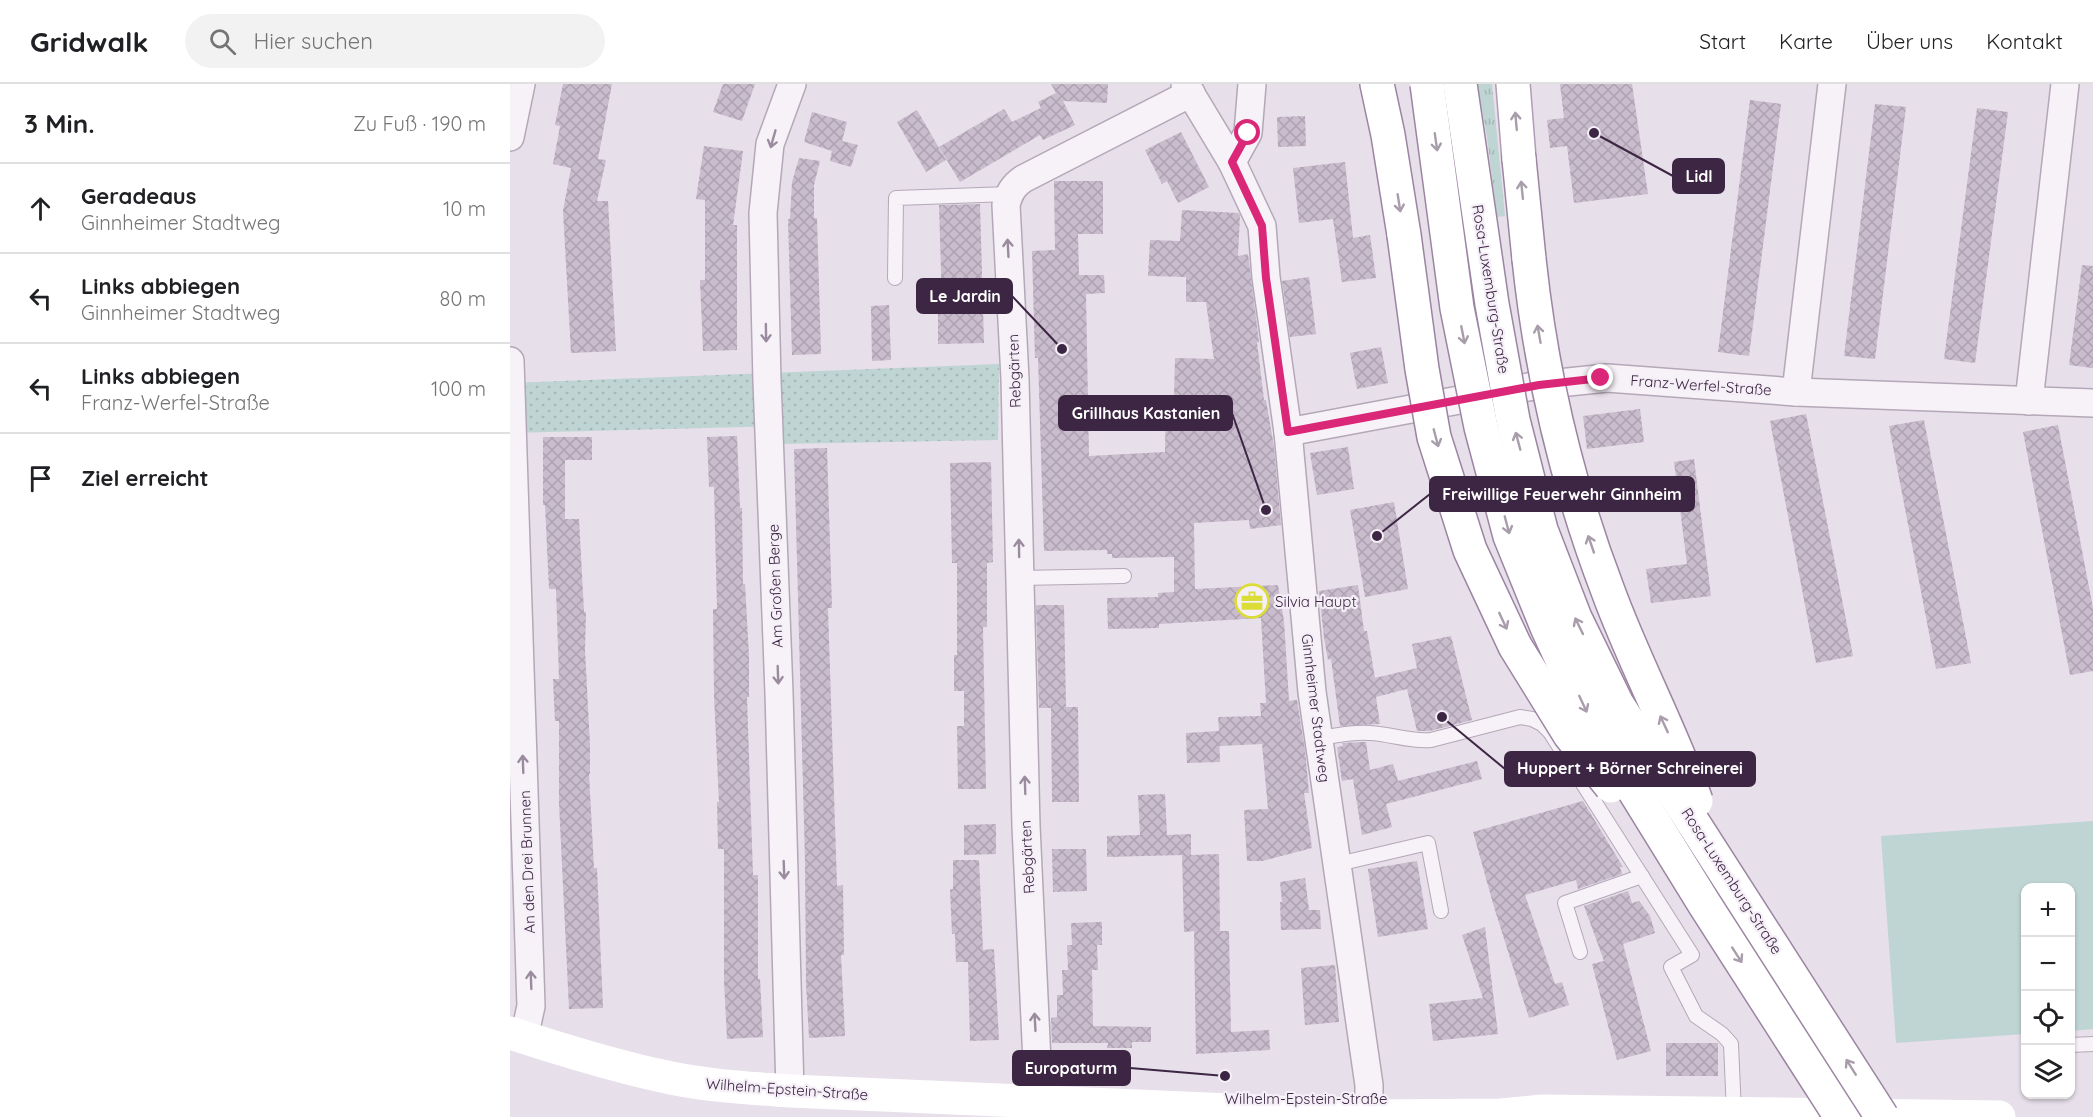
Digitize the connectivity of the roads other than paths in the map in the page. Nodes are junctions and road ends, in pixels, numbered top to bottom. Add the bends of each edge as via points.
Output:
1 (521, 84) edge
2 (792, 84) edge
3 (1252, 84) edge
4 (1377, 84) edge
5 (1427, 84) edge
6 (1460, 84) edge
7 (1513, 84) edge
8 (1832, 84) edge
9 (2065, 84) edge
10 (1188, 89) edge
11 (510, 137) edge
12 (1232, 162) junction
13 (1009, 194) junction
14 (895, 278) dead end
15 (510, 361) edge
16 (1796, 392) junction
17 (2028, 401) junction
18 (2093, 403) edge
19 (1288, 432) junction
20 (1124, 576) dead end
21 (1019, 578) junction
22 (1319, 738) junction
23 (1716, 857) junction
24 (1338, 864) junction
25 (1642, 876) junction
26 (1706, 905) junction
27 (1441, 911) dead end
28 (1580, 952) dead end
29 (517, 1035) edge
30 (2093, 1044) edge
31 (2075, 1045) edge
32 (790, 1091) junction
33 (1037, 1101) junction
34 (1369, 1106) edge
35 (1411, 1111) edge
36 (1734, 1113) junction
37 (1841, 1117) edge
38 (1882, 1117) edge
39 (1999, 1117) edge

1 - 11 street
2 -> 32 street, Am Großen Berge via 770,144 763,213
3 - 12 street via 1248,133
4 -> 26 main road, bridge via 1434,436 1470,550 1515,646 1570,735
5 -> 26 main road, bridge via 1457,308 1481,427 1510,536 1587,714
23 -> 6 main road, Rosa-Luxemburg-Straße, bridge via 1617,704 1575,618 1541,530 1513,420
23 -> 7 main road, bridge via 1684,768 1608,592 1577,502 1554,415 1533,292
8 - 16 street
9 - 17 street
10 - 12 street, Ginnheimer Stadtweg
10 - 13 street via 1023,179
12 - 19 street, Ginnheimer Stadtweg via 1262,226
13 - 14 lane via 896,198
21 -> 13 street, Rebgärten via 1006,205
29 -> 15 street, An den Drei Brunnen via 531,1006
16 - 17 street, Franz-Werfel-Straße
16 - 19 street, Franz-Werfel-Straße via 1723,395 1607,378 1539,385
17 - 18 street, Franz-Werfel-Straße
19 - 22 street, Ginnheimer Stadtweg
20 - 21 lane
33 -> 21 street, Rebgärten
22 - 24 street, Ginnheimer Stadtweg
22 - 25 lane via 1366,732 1431,740 1520,717 1532,718 1550,732
38 -> 23 main road, Rosa-Luxemburg-Straße, bridge
24 - 27 lane via 1428,843
24 - 34 street, Ginnheimer Stadtweg
25 - 28 lane via 1565,903
25 - 36 lane via 1692,955 1671,967 1696,1016 1731,1044
26 -> 37 main road, bridge
29 - 32 main road, Wilhelm-Epstein-Straße via 671,1078
30 - 31 lane
32 - 33 main road, Wilhelm-Epstein-Straße
33 - 34 main road, Wilhelm-Epstein-Straße via 1217,1097
34 - 35 main road, Wilhelm-Epstein-Straße
35 - 36 main road, Wilhelm-Epstein-Straße via 1501,1115 1542,1111
36 - 39 main road, Wilhelm-Epstein-Straße

